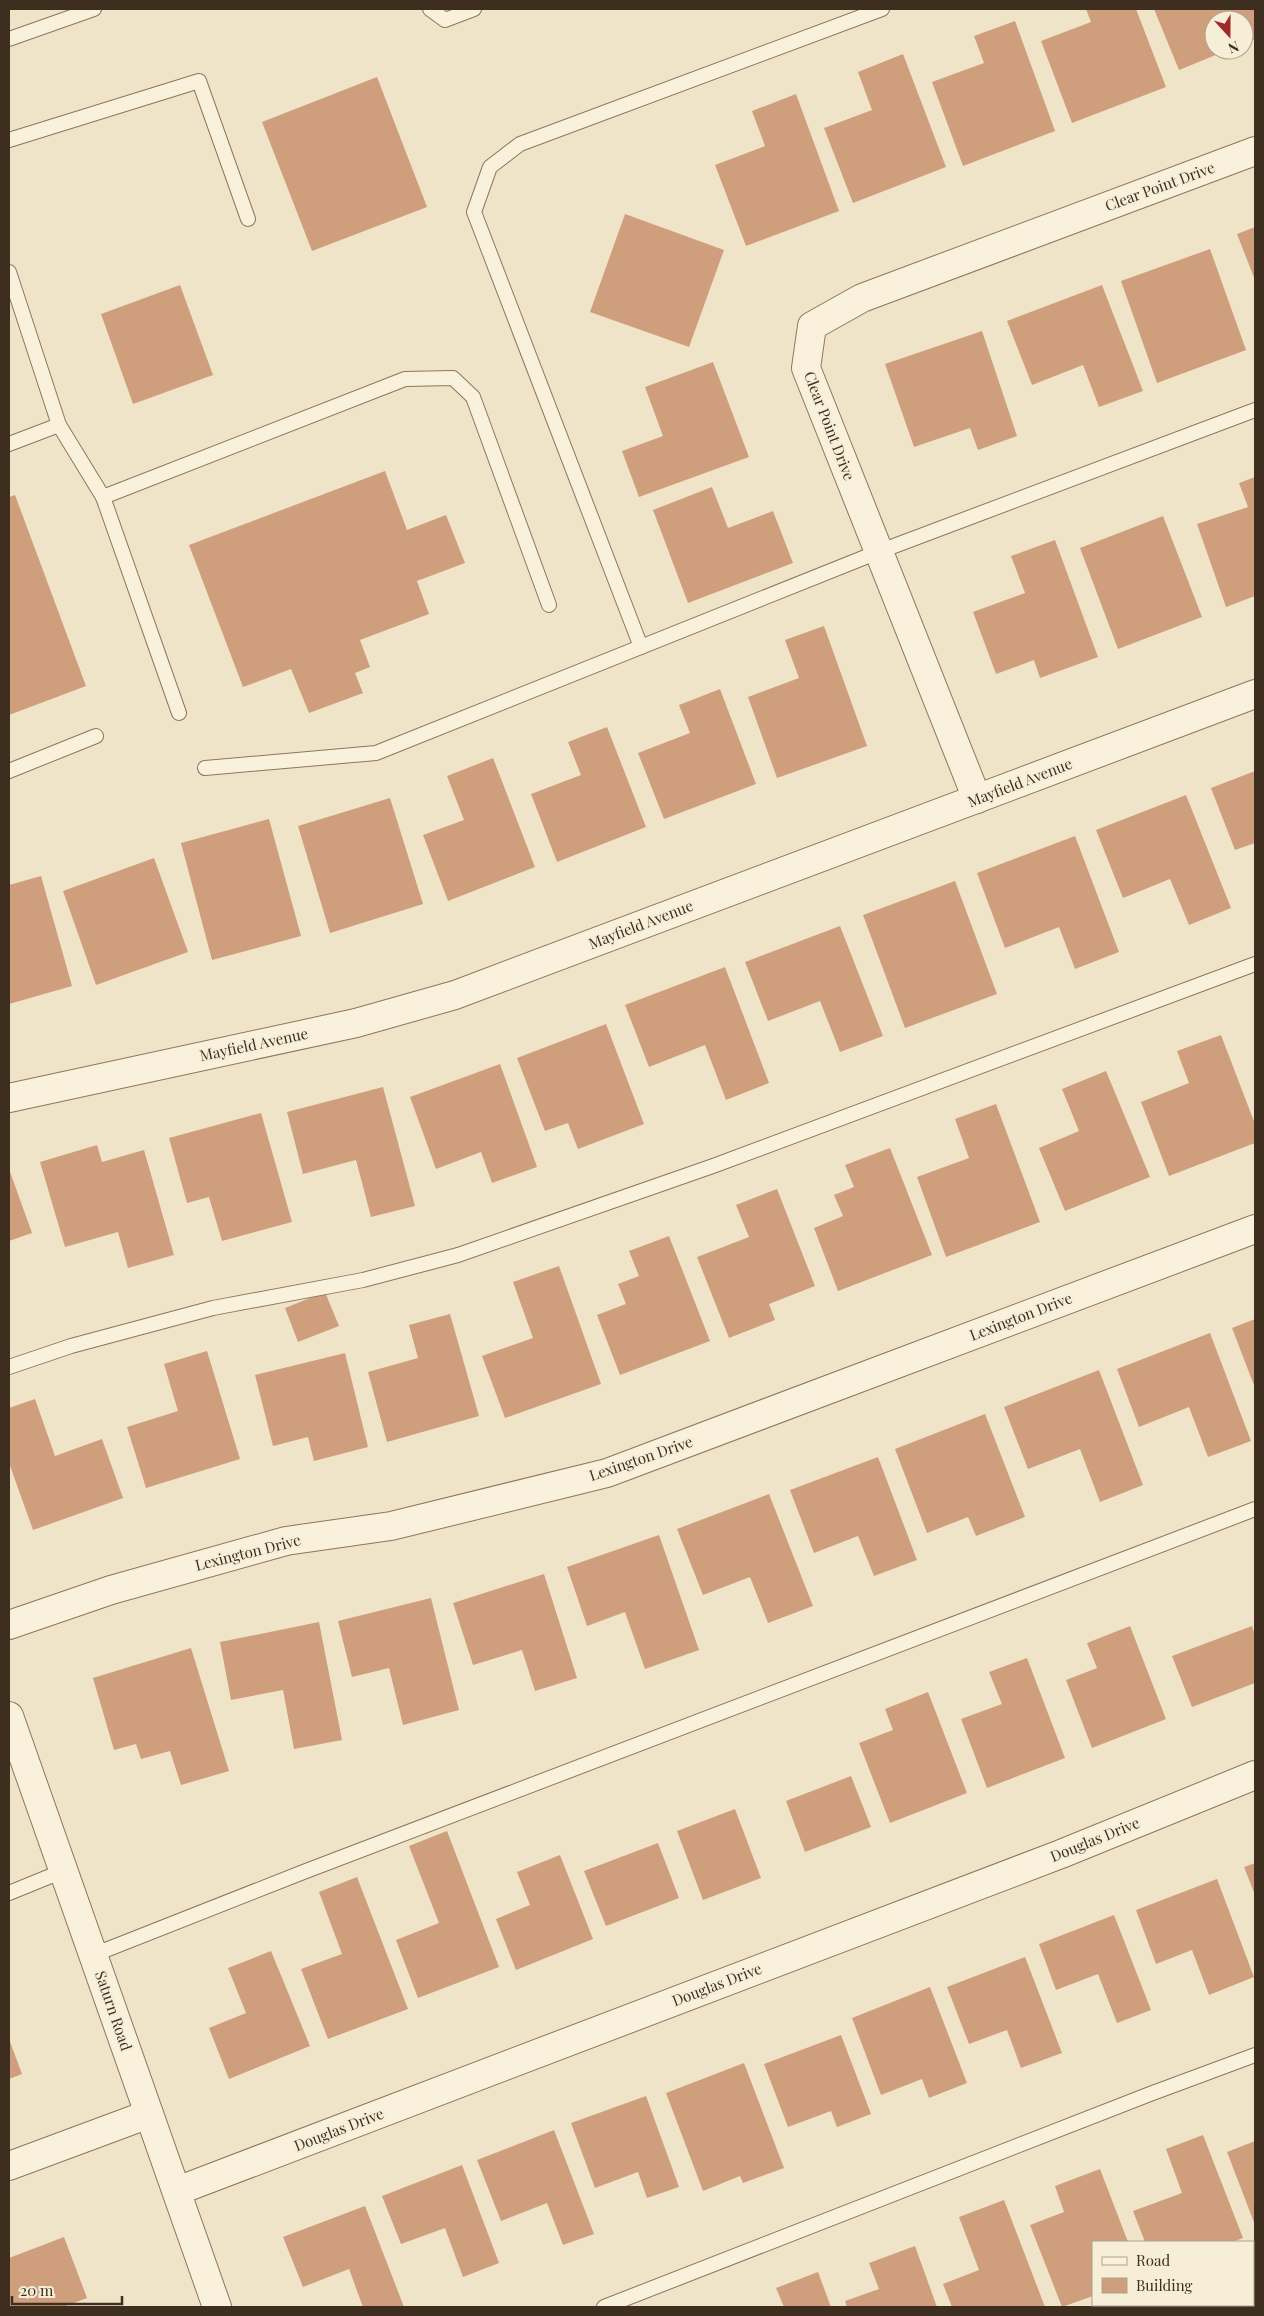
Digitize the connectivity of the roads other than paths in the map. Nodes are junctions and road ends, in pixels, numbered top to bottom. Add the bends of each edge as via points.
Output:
1 (94, 9) edge
2 (430, 9) edge
3 (474, 9) edge
4 (882, 9) edge
5 (9, 39) edge
6 (9, 140) edge
7 (1255, 151) edge
8 (248, 219) dead end
9 (9, 272) edge
10 (1255, 410) edge
11 (59, 425) junction
12 (9, 444) edge
13 (103, 497) junction
14 (878, 552) junction
15 (549, 605) dead end
16 (641, 647) junction
17 (1255, 694) edge
18 (179, 713) dead end
19 (96, 736) dead end
20 (206, 768) dead end
21 (9, 771) edge
22 (977, 799) junction
23 (1255, 964) edge
24 (9, 1098) edge
25 (1255, 1229) edge
26 (9, 1366) edge
27 (1255, 1510) edge
28 (9, 1625) edge
29 (9, 1716) edge
30 (1255, 1775) edge
31 (63, 1871) junction
32 (9, 1893) edge
33 (93, 1955) junction
34 (1255, 2055) edge
35 (149, 2114) junction
36 (9, 2166) edge
37 (177, 2191) junction
38 (217, 2307) edge
39 (604, 2307) edge

1 - 5 lane
2 - 3 lane via 445,20
4 - 16 lane via 520,144 490,167 474,212
6 - 8 lane via 199,81
7 - 14 street, Clear Point Drive via 862,298 812,326 806,368
9 - 11 lane
10 - 14 lane
11 - 12 lane
11 - 13 lane
13 - 15 lane via 405,379 453,378 473,397
13 - 18 lane
14 - 16 lane
14 - 22 street, Clear Point Drive
16 - 20 lane via 376,753
17 - 22 street, Mayfield Avenue
19 - 21 lane
22 - 24 street, Mayfield Avenue via 455,995 356,1023
23 - 26 lane via 713,1166 458,1255 362,1280 213,1308
25 - 28 street, Lexington Drive via 607,1473 391,1526 286,1541 111,1590
27 - 33 lane via 306,1870
29 - 31 street, Saturn Road
30 - 37 street, Douglas Drive via 1062,1854
31 - 32 lane
31 - 33 street, Saturn Road
33 - 35 street, Saturn Road
34 - 39 lane
35 - 36 street
35 - 37 street, Saturn Road
37 - 38 street, Saturn Road

